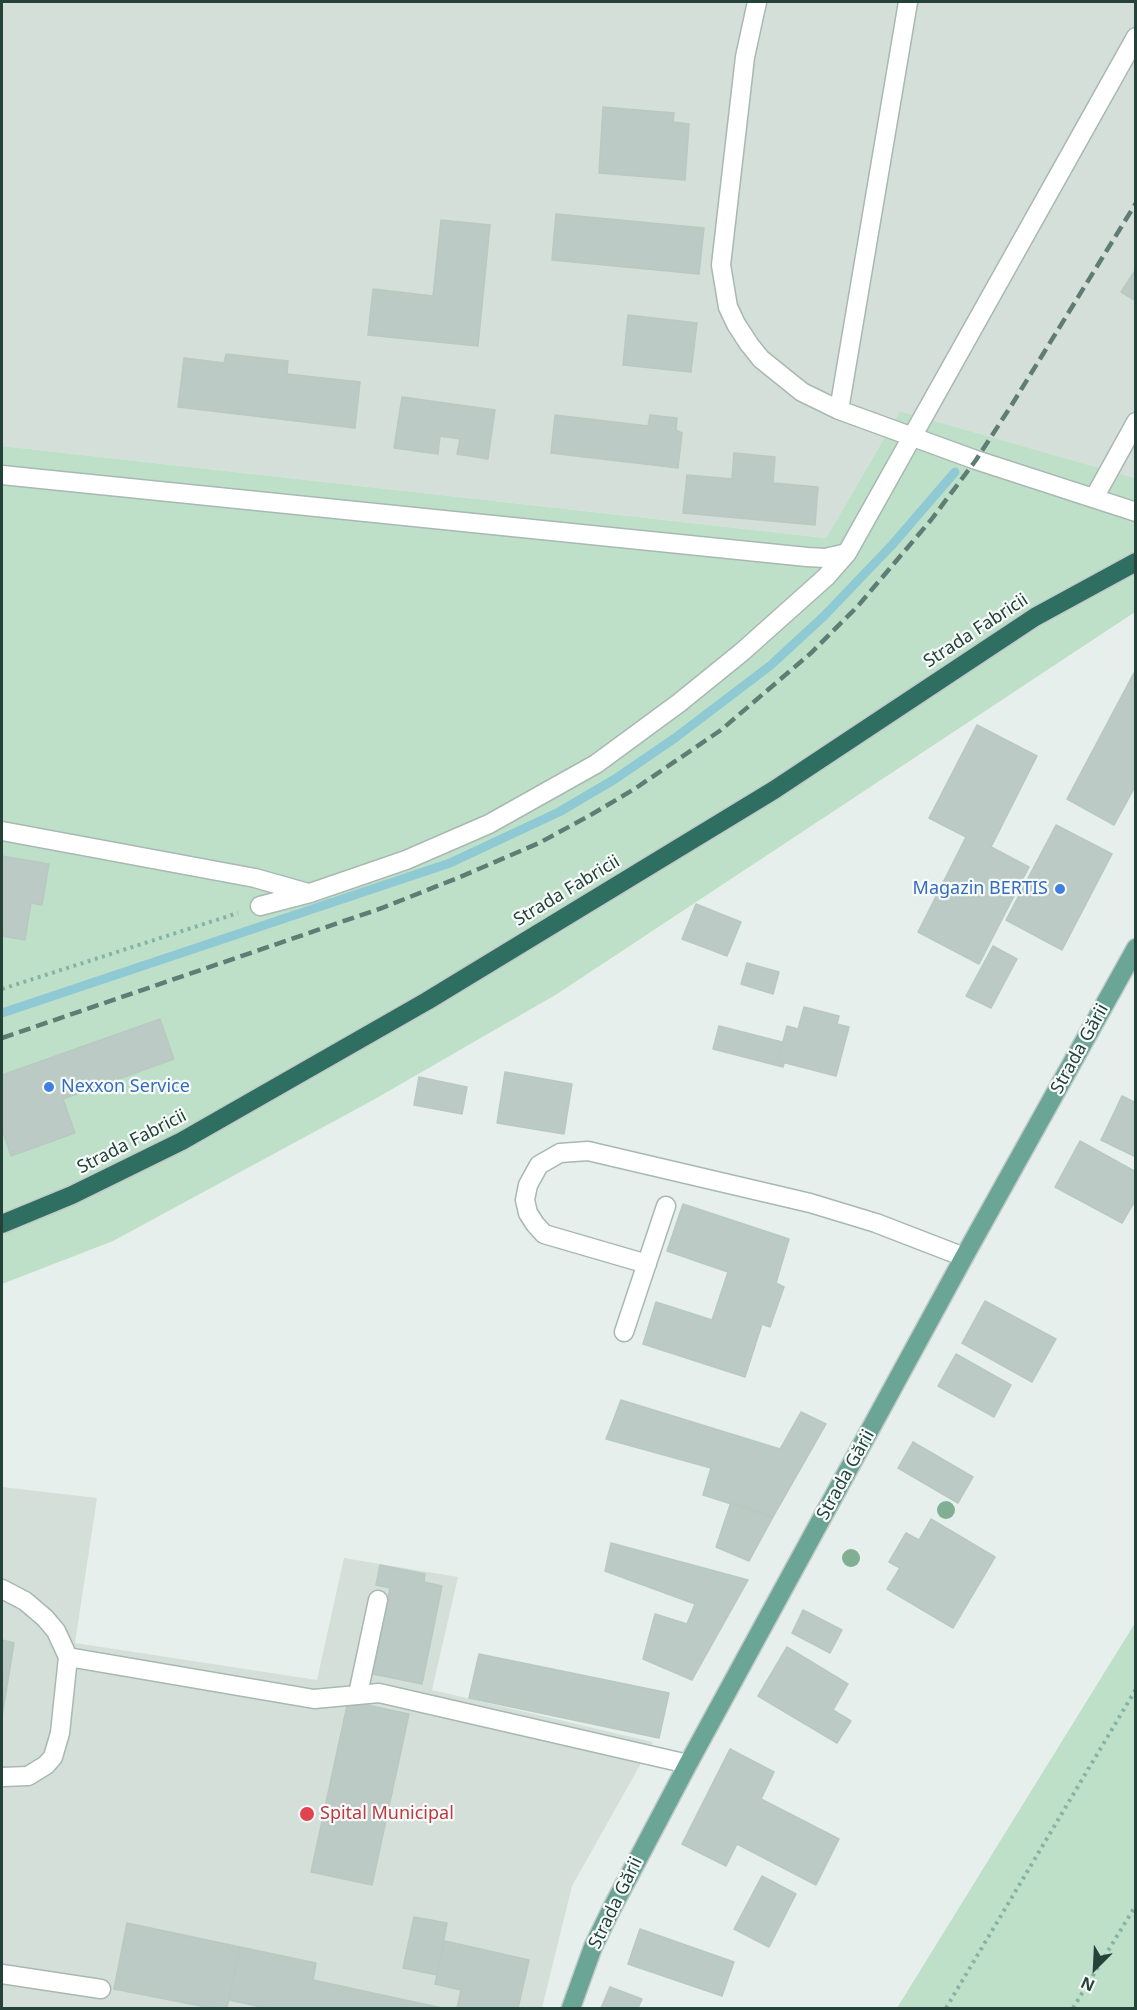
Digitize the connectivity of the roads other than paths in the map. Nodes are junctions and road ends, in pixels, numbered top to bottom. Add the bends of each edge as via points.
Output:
1 (757, 2) edge
2 (908, 2) edge
3 (1136, 37) edge
4 (839, 410) junction
5 (1136, 422) edge
6 (913, 437) junction
7 (2, 476) edge
8 (1094, 498) junction
9 (1136, 512) edge
10 (847, 553) junction
11 (1136, 562) edge
12 (2, 831) edge
13 (310, 893) junction
14 (260, 906) road end
15 (1136, 948) edge
16 (666, 1206) dead end
17 (2, 1224) edge
18 (964, 1257) junction
19 (647, 1264) junction
20 (624, 1332) dead end
21 (2, 1589) edge
22 (378, 1600) dead end
23 (68, 1658) junction
24 (358, 1694) junction
25 (688, 1764) junction
26 (2, 1777) edge
27 (2, 1974) edge
28 (100, 1989) dead end
29 (571, 2008) edge

1 - 4 street via 745,57 721,265 723,288 736,324 760,359 802,392
2 - 4 street
3 - 6 street
4 - 6 street
5 - 8 street
6 - 8 street
6 - 10 street
7 - 10 street via 807,557
8 - 9 street
10 - 13 street via 826,577 742,652 596,764 489,824 406,860
11 - 17 highway, Strada Fabricii via 1035,617 774,790 427,1001 182,1141 72,1196
12 - 13 street via 255,878
13 - 14 street
15 - 18 main road, Strada Gării
16 - 19 street
18 - 19 street via 810,1203 588,1151 561,1153 539,1165 525,1200 531,1219 544,1234
18 - 25 main road, Strada Gării
19 - 20 street
21 - 23 street via 45,1618 56,1631
22 - 24 street
23 - 24 street via 314,1699
23 - 26 street via 60,1733 52,1757 28,1776
24 - 25 street via 379,1694
25 - 29 main road, Strada Gării via 610,1910
27 - 28 street

